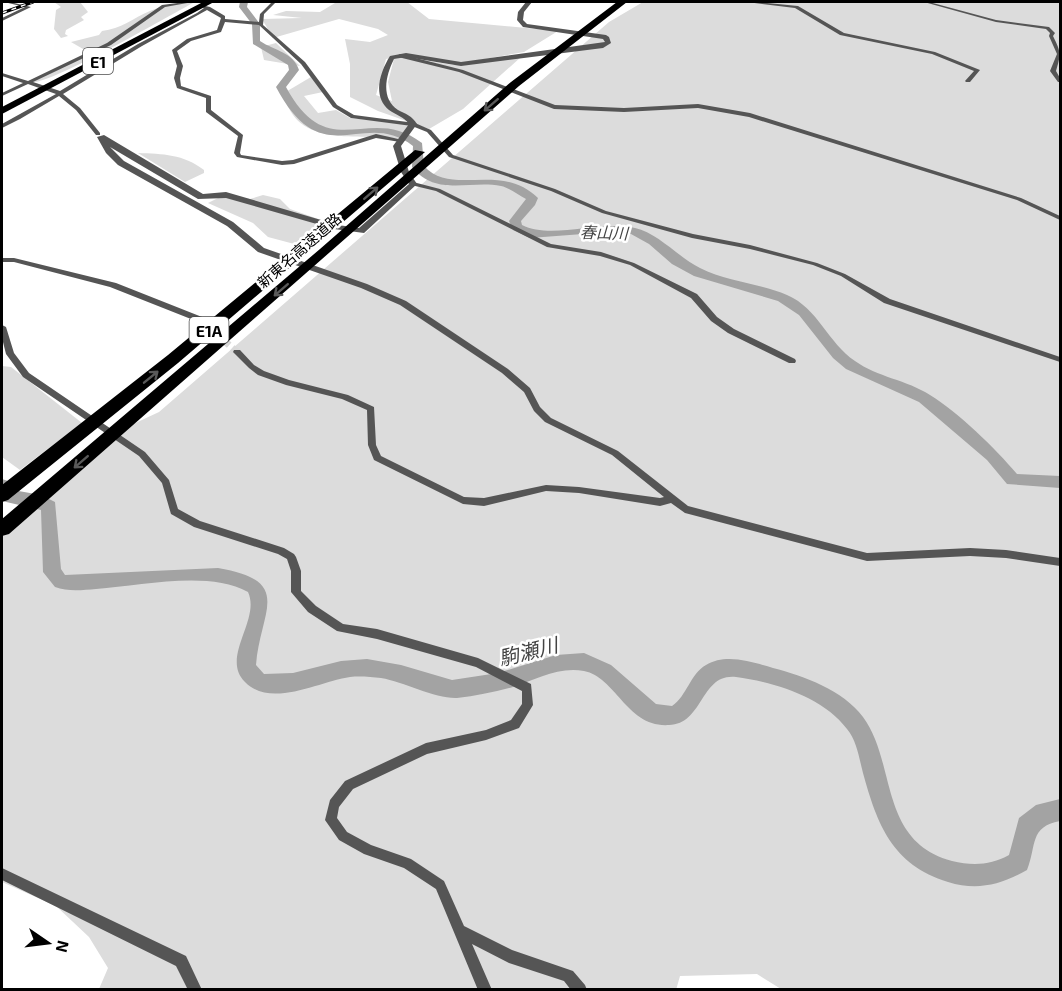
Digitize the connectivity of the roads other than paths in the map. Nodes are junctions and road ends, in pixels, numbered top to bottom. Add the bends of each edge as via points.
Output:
1 (6, 2) edge
2 (274, 2) edge
3 (528, 2) edge
4 (610, 2) edge
5 (622, 2) edge
6 (749, 2) edge
7 (926, 2) edge
8 (15, 3) edge
9 (197, 5) edge
10 (2, 20) edge
11 (223, 20) junction
12 (261, 24) junction
13 (400, 56) junction
14 (2, 74) edge
15 (968, 81) dead end
16 (1060, 81) edge
17 (27, 83) junction
18 (59, 93) junction
19 (2, 95) edge
20 (2, 105) edge
21 (2, 111) edge
22 (465, 117) junction
23 (413, 123) junction
24 (2, 126) edge
25 (100, 136) junction
26 (400, 140) junction
27 (413, 184) junction
28 (1060, 218) edge
29 (318, 249) junction
30 (2, 260) edge
31 (403, 303) joint
32 (199, 319) tunnel mouth
33 (2, 327) edge
34 (237, 352) tunnel mouth
35 (1060, 360) edge
36 (792, 361) dead end
37 (2, 495) edge
38 (672, 499) junction
39 (2, 529) edge
40 (1060, 562) edge
41 (2, 874) edge
42 (461, 931) junction
43 (195, 990) edge
44 (485, 990) edge
45 (580, 990) edge

1 - 8 street
2 - 12 street via 262,14
3 - 13 street via 521,12 520,20 525,26 606,41 461,64
4 - 22 highway, 新東名高速道路 / E1A via 527,62
5 -> 22 highway, 新東名高速道路 / E1A
6 - 15 street via 794,6 842,34 964,63 977,70
7 - 16 street via 996,21 1047,28 1053,33 1059,54 1053,71
8 - 10 street via 29,8
9 - 11 street via 223,16
9 - 17 street via 164,6 110,44
9 - 18 street via 185,24 132,49
9 - 20 highway, E1
9 - 21 highway, E1
11 - 12 street
11 - 26 street via 219,31 189,40 174,51 180,66 177,84 209,97 208,111 241,136 239,156 294,162 376,136
12 - 23 street via 303,63 340,110 353,117
13 - 23 street via 392,57 384,72 383,94 391,109
13 - 28 street via 461,71 554,107 624,110 698,106 776,122 1019,199
14 - 17 street
17 - 18 street
17 - 19 street
18 - 24 street
18 - 25 street
22 - 29 highway, 新東名高速道路 / E1A
23 - 26 street
23 - 35 street via 429,131 451,156 543,186 604,212 815,264 843,275 887,301
25 - 27 street via 201,197 226,195 356,231 365,230
25 - 31 street via 121,163 230,224 261,250
26 - 27 street via 397,146
27 - 36 street via 438,190 549,246 602,254 632,264 694,296 730,331
37 -> 29 highway, 新東名高速道路 / E1A
29 -> 39 highway, 新東名高速道路 / E1A
30 - 32 street via 113,285
31 - 38 street via 505,372 527,390 548,420 615,453
33 - 42 street via 10,354 26,375 142,454 166,482 174,511 197,524 291,557 296,592 312,609 341,628 377,634 478,663 527,688 528,705 515,724 426,749 378,769 349,785 334,804 331,820 343,836 368,850 408,863 440,885
34 - 38 street via 260,373 358,400 371,409 372,445 377,458 463,500 484,502 546,488 660,502
38 - 40 street via 686,509 867,557 970,552
41 - 43 street via 181,961
42 - 44 street
42 - 45 street via 509,956 568,976

